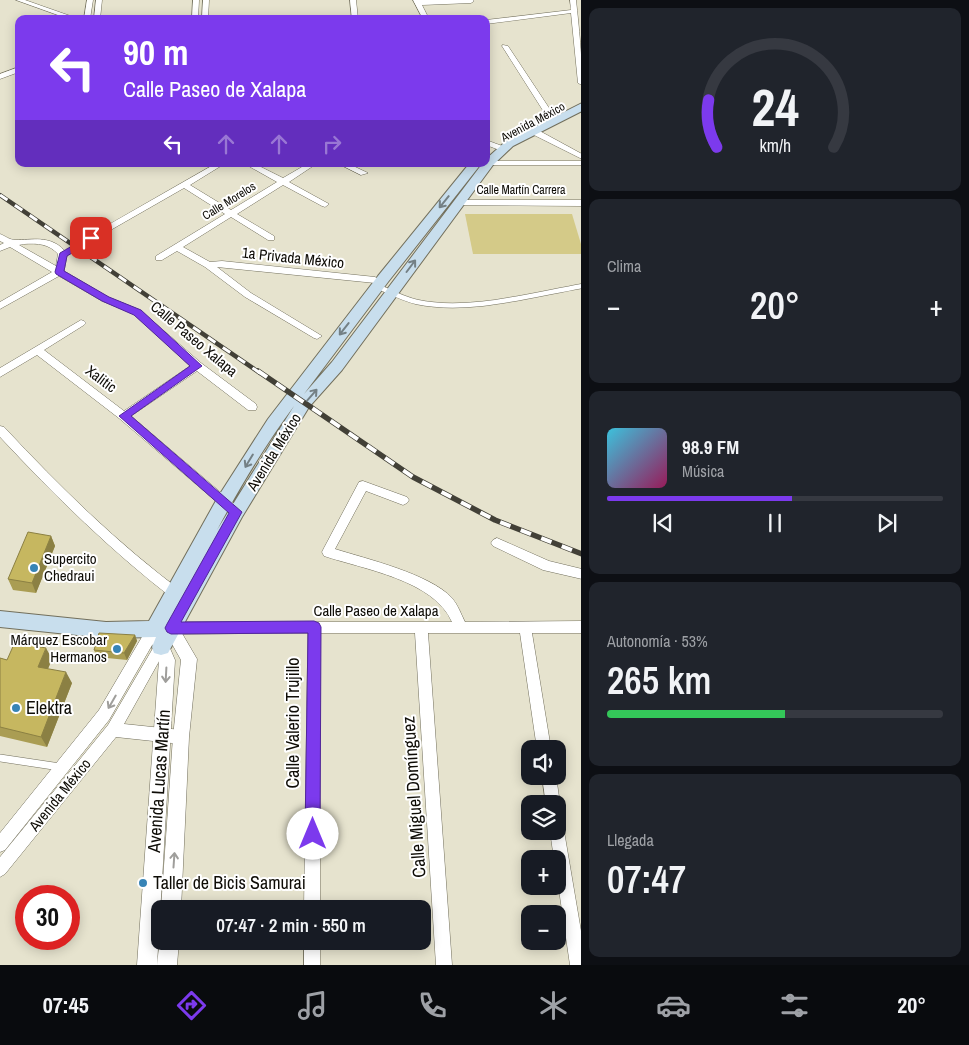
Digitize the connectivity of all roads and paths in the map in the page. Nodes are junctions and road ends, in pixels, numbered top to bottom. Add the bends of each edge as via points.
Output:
1 (19, 0) edge
2 (90, 0) edge
3 (99, 0) edge
4 (196, 0) edge
5 (206, 0) edge
6 (353, 0) edge
7 (471, 0) edge
8 (573, 0) edge
9 (417, 2) edge
10 (575, 11) junction
11 (64, 15) edge
12 (87, 15) edge
13 (97, 15) edge
14 (195, 15) edge
15 (205, 15) edge
16 (355, 15) edge
17 (424, 15) edge
18 (490, 22) edge
19 (505, 46) dead end
20 (15, 71) edge
21 (581, 73) edge
22 (0, 77) edge
23 (581, 97) edge
24 (581, 106) edge
25 (550, 117) junction
26 (534, 131) junction
27 (490, 152) edge
28 (490, 152) edge
29 (490, 153) edge
30 (581, 155) edge
31 (581, 163) edge
32 (215, 167) edge
33 (255, 167) edge
34 (307, 167) edge
35 (350, 167) edge
36 (476, 167) edge
37 (480, 167) edge
38 (364, 173) dead end
39 (283, 182) junction
40 (184, 185) junction
41 (460, 203) junction
42 (581, 203) edge
43 (325, 204) dead end
44 (232, 214) junction
45 (0, 236) edge
46 (271, 238) dead end
47 (4, 246) edge
48 (178, 247) junction
49 (63, 254) junction
50 (159, 258) dead end
51 (208, 265) junction
52 (59, 272) junction
53 (376, 283) junction
54 (581, 286) edge
55 (392, 293) junction
56 (0, 306) edge
57 (80, 323) dead end
58 (317, 336) dead end
59 (37, 350) junction
60 (321, 359) junction
61 (197, 366) junction
62 (337, 366) junction
63 (0, 373) edge
64 (252, 407) dead end
65 (124, 416) junction
66 (0, 432) edge
67 (403, 500) dead end
68 (230, 507) junction
69 (497, 543) dead end
70 (581, 574) edge
71 (181, 597) junction
72 (0, 619) edge
73 (314, 627) junction
74 (421, 627) junction
75 (461, 627) junction
76 (525, 627) junction
77 (581, 627) edge
78 (163, 629) junction
79 (161, 647) junction
80 (113, 730) junction
81 (163, 736) junction
82 (181, 737) junction
83 (543, 740) edge
84 (0, 758) edge
85 (63, 767) junction
86 (558, 840) edge
87 (0, 845) edge
88 (0, 869) edge
89 (172, 900) edge
90 (312, 900) edge
91 (168, 950) edge
92 (312, 950) edge
93 (147, 965) edge
94 (167, 965) edge
95 (312, 965) edge
96 (444, 965) edge
97 (578, 965) edge

1 - 11 street
2 - 12 street
3 - 13 street
4 - 14 street
5 - 15 street
6 - 16 street
7 - 9 street
8 - 10 street
9 - 17 street
10 - 18 street
10 - 21 street
19 - 25 street
20 - 22 street
23 - 25 main road, Avenida México
24 - 25 main road, Avenida México
25 - 26 main road, Avenida México
25 - 27 main road, Avenida México
26 - 28 main road, Avenida México
26 - 30 street
29 - 31 street
32 - 40 street
33 - 39 street
34 - 39 street, Calle Morelos
35 - 38 street
36 -> 53 main road, Avenida México
37 - 41 main road, Avenida México
39 - 43 street
39 - 44 street, Calle Morelos
40 - 44 street
40 - 49 street
41 - 42 street, Calle Martín Carrera
55 -> 41 main road, Avenida México
44 - 46 street
44 - 48 street, Calle Morelos
45 - 47 street, Calle Paseo Xalapa
47 - 49 street via 42,242
47 - 52 street, Calle Paseo Xalapa
48 - 50 street, Calle Morelos
48 - 51 street
49 - 52 street
51 - 53 street, 1a Privada México
51 - 58 street via 248,295
52 - 56 street
52 - 61 street, Calle Paseo Xalapa via 105,299 137,312
53 - 55 lane
53 -> 60 main road, Avenida México
54 - 55 lane via 486,302 439,304 409,300
55 - 62 main road, Avenida México
57 - 59 street
59 - 63 street
59 - 65 street, Xalitic
60 - 62 main road
60 -> 68 main road, Avenida México via 272,423
61 - 64 street, Calle Paseo Xalapa
61 - 65 street
68 -> 62 main road, Avenida México via 304,404
65 - 68 street, Xalitic
66 - 71 street via 116,546
67 - 75 street via 363,485 328,552 416,582 433,591 446,600
68 - 71 main road, Avenida México
69 - 70 street via 547,566
71 - 78 main road, Avenida México
72 - 78 main road via 106,630
73 - 74 street, Calle Paseo de Xalapa
73 - 78 street, Calle Paseo de Xalapa
73 - 90 street, Calle Valerio Trujillo
74 - 75 street, Calle Paseo de Xalapa
74 - 96 street, Calle Miguel Domínguez
75 - 76 street, Calle Paseo de Xalapa
76 - 77 street, Calle Paseo de Xalapa
76 - 83 street
78 - 79 street, Avenida Lucas Martín
78 - 82 street, Avenida Lucas Martín via 189,659
78 -> 85 street, Avenida México via 104,715
79 - 80 street, Avenida México
79 -> 81 street, Avenida Lucas Martín via 167,660
80 - 81 street
80 - 88 street, Avenida México
81 - 82 street
81 - 93 street, Avenida Lucas Martín
89 -> 82 street, Avenida Lucas Martín
84 - 85 lane
85 - 87 street, Avenida México
86 - 97 street
91 - 94 street
92 - 95 street

